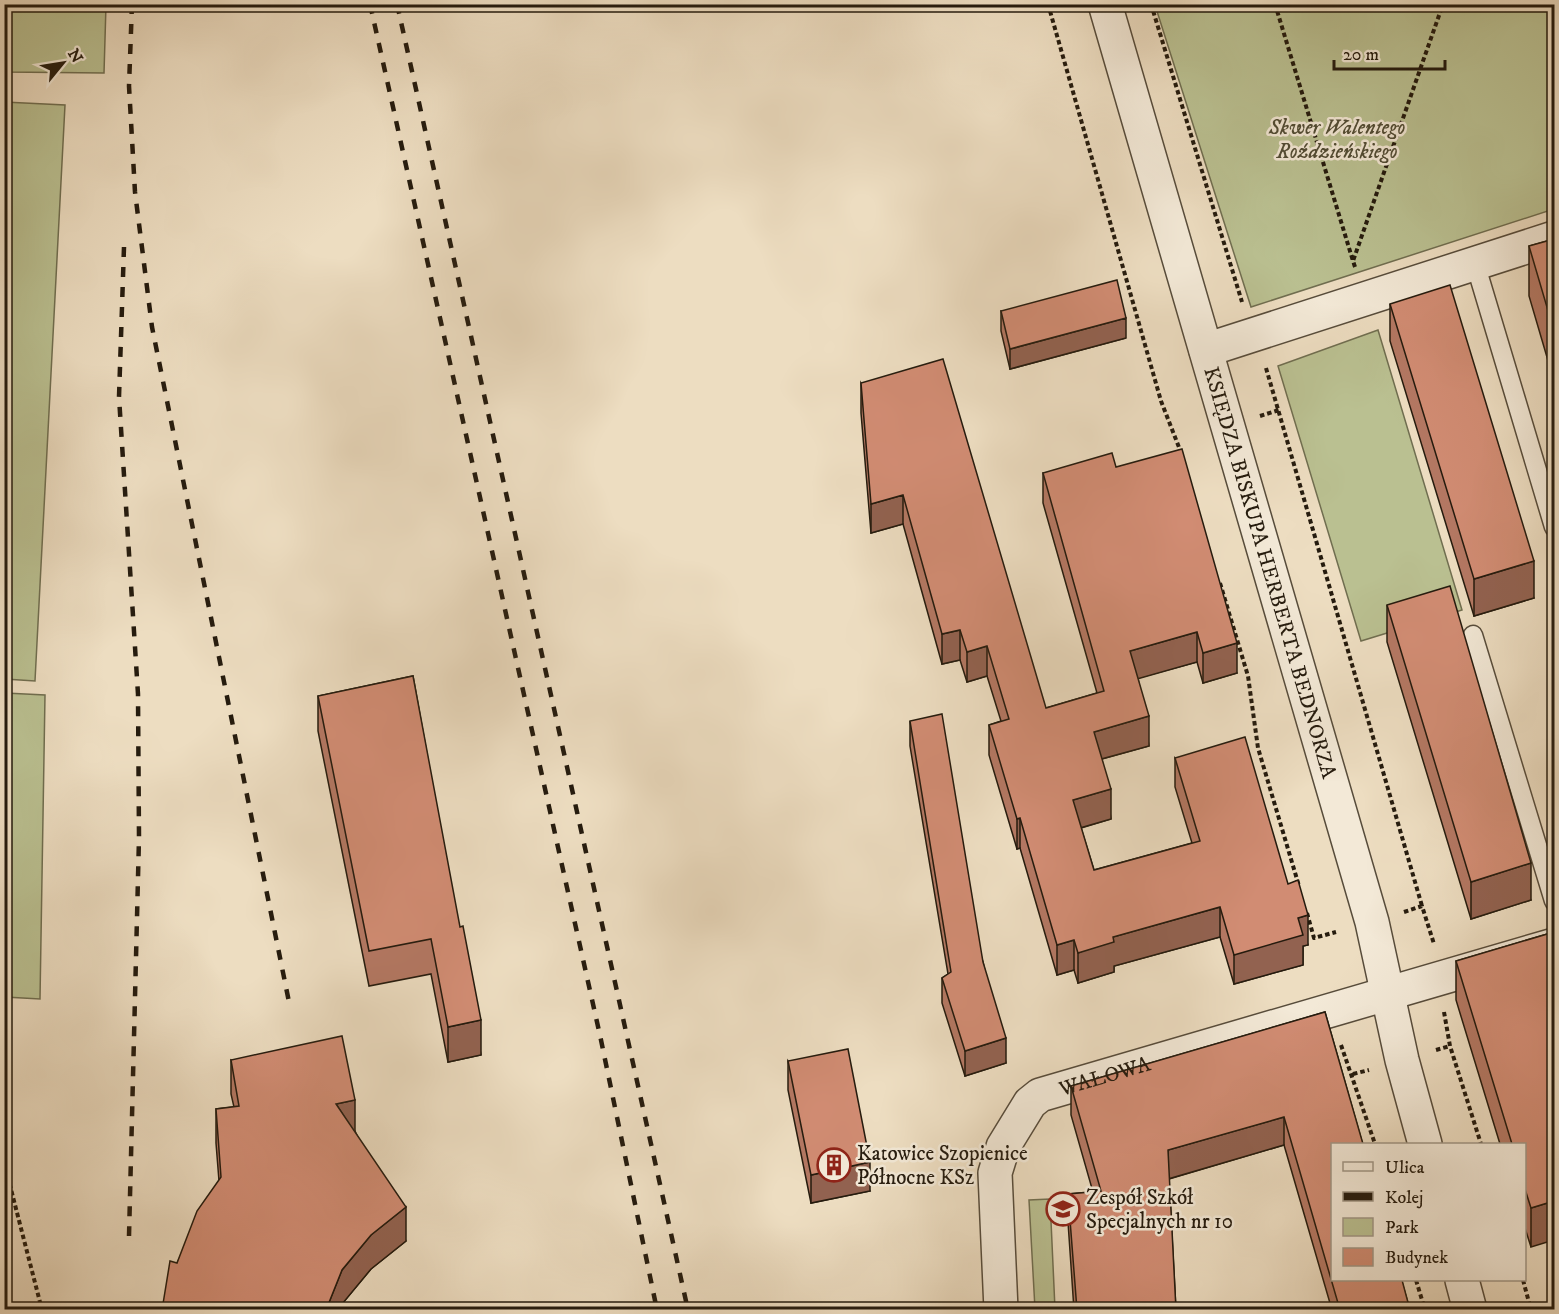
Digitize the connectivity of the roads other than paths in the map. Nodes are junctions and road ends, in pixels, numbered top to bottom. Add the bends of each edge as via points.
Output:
1 (1105, 4) edge
2 (1554, 238) edge
3 (1475, 263) junction
4 (1206, 350) junction
5 (1554, 527) edge
6 (1473, 635) dead end
7 (1554, 901) edge
8 (1554, 945) edge
9 (1388, 995) junction
10 (1425, 1143) edge
11 (1001, 1310) edge

1 - 4 street, KSIĘDZA BISKUPA HERBERTA BEDNORZA
2 - 3 street
3 - 4 street
3 - 5 lane
4 - 9 street, KSIĘDZA BISKUPA HERBERTA BEDNORZA via 1372,922
6 - 7 lane
8 - 9 street, WAŁOWA
9 - 10 street, KSIĘDZA BISKUPA HERBERTA BEDNORZA
9 - 11 street, WAŁOWA via 1067,1085 1030,1103 999,1153 995,1173

